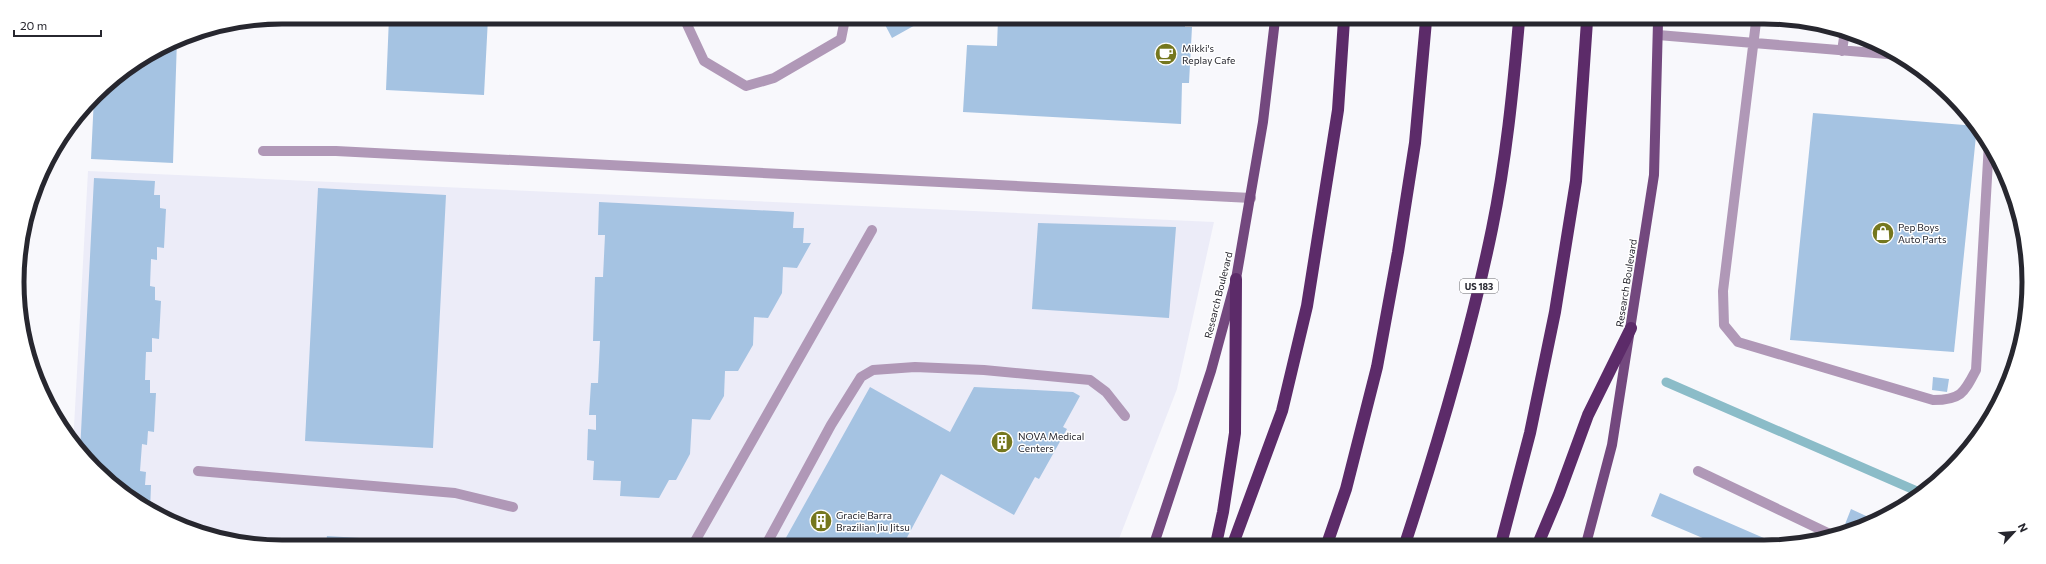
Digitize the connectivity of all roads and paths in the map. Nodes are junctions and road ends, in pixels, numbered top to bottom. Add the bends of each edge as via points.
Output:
1 (687, 24) edge
2 (844, 24) edge
3 (1275, 24) edge
4 (1344, 24) edge
5 (1426, 24) edge
6 (1519, 24) edge
7 (1587, 24) edge
8 (1658, 24) edge
9 (1756, 24) edge
10 (1658, 35) junction
11 (1844, 37) edge
12 (1753, 42) junction
13 (1842, 51) junction
14 (1884, 54) edge
15 (263, 151) dead end
16 (1988, 156) edge
17 (1251, 198) junction
18 (872, 230) dead end
19 (1236, 279) junction
20 (1632, 328) junction
21 (1125, 416) dead end
22 (198, 471) dead end
23 (1698, 471) dead end
24 (513, 507) dead end
25 (1826, 532) edge
26 (696, 540) edge
27 (769, 540) edge
28 (1155, 540) edge
29 (1217, 540) edge
30 (1234, 540) edge
31 (1328, 540) edge
32 (1406, 540) edge
33 (1502, 540) edge
34 (1540, 540) edge
35 (1587, 540) edge

1 - 2 lane via 704,61 746,86 774,78 841,39
3 - 17 main road, Research Boulevard
4 - 30 highway via 1338,110 1307,306 1282,411
5 - 31 highway via 1415,143 1380,352 1346,489
6 - 32 highway, US 183 via 1512,99 1492,227 1464,351 1434,457
7 - 33 highway via 1576,181 1555,312 1530,433
8 - 10 main road, Research Boulevard
9 - 12 lane
10 - 12 lane
10 - 20 main road, Research Boulevard via 1654,175
11 - 13 lane
12 - 13 lane
12 - 16 lane via 1723,291 1724,325 1738,342 1933,400 1950,400 1965,390 1976,370
13 - 14 lane
15 - 17 lane via 336,151
17 - 19 main road, Research Boulevard
18 - 26 lane
19 - 28 main road, Research Boulevard via 1209,377
19 - 29 highway via 1235,433
20 - 34 highway via 1588,416
20 - 35 main road, Research Boulevard via 1612,445
21 - 27 lane via 1106,392 1090,380 914,367 874,370 861,377 831,425
22 - 24 lane via 455,492
23 - 25 lane

